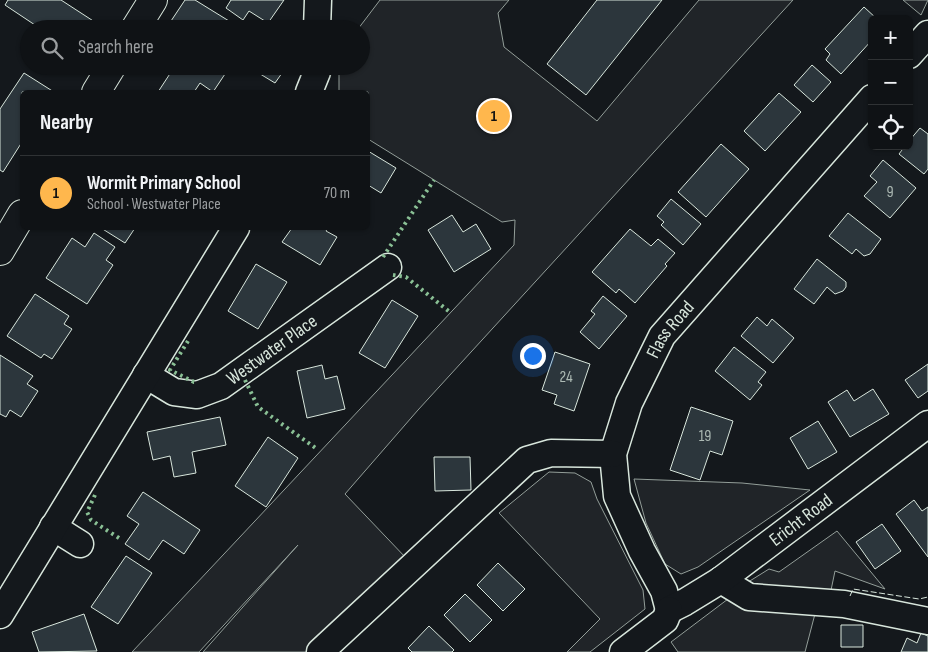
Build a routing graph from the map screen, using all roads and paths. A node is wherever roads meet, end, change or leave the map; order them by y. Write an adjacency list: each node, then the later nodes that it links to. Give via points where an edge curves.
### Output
1 (153, 0): 3 (main road)
2 (318, 0): 4 (street)
3 (141, 20)
4 (317, 20)
5 (928, 34): 6 (street)
6 (913, 51)
7 (106, 75): 9 (main road)
8 (315, 75): 10 (street)
9 (97, 90)
10 (310, 90)
11 (868, 103): 18 (street, Flass Road, via 662,336 629,403)
12 (20, 217): 14 (main road)
13 (235, 230): 16 (street)
14 (0, 251)
15 (388, 267): 16 (street, Westwater Place, via 221,386 197,395 174,392)
16 (146, 376): 19 (street)
17 (928, 424): 21 (street, Ericht Road)
18 (612, 454): 22 (street, Flass Road, via 617,496 664,592); 25 (street, via 551,453 527,460)
19 (54, 527): 20 (street); 23 (street)
20 (80, 544)
21 (721, 580): 22 (street, Ericht Road); 24 (street, via 749,597 844,604)
22 (669, 610): 26 (street, via 665,620)
23 (0, 615)
24 (928, 621)
25 (320, 652)
26 (623, 652)

